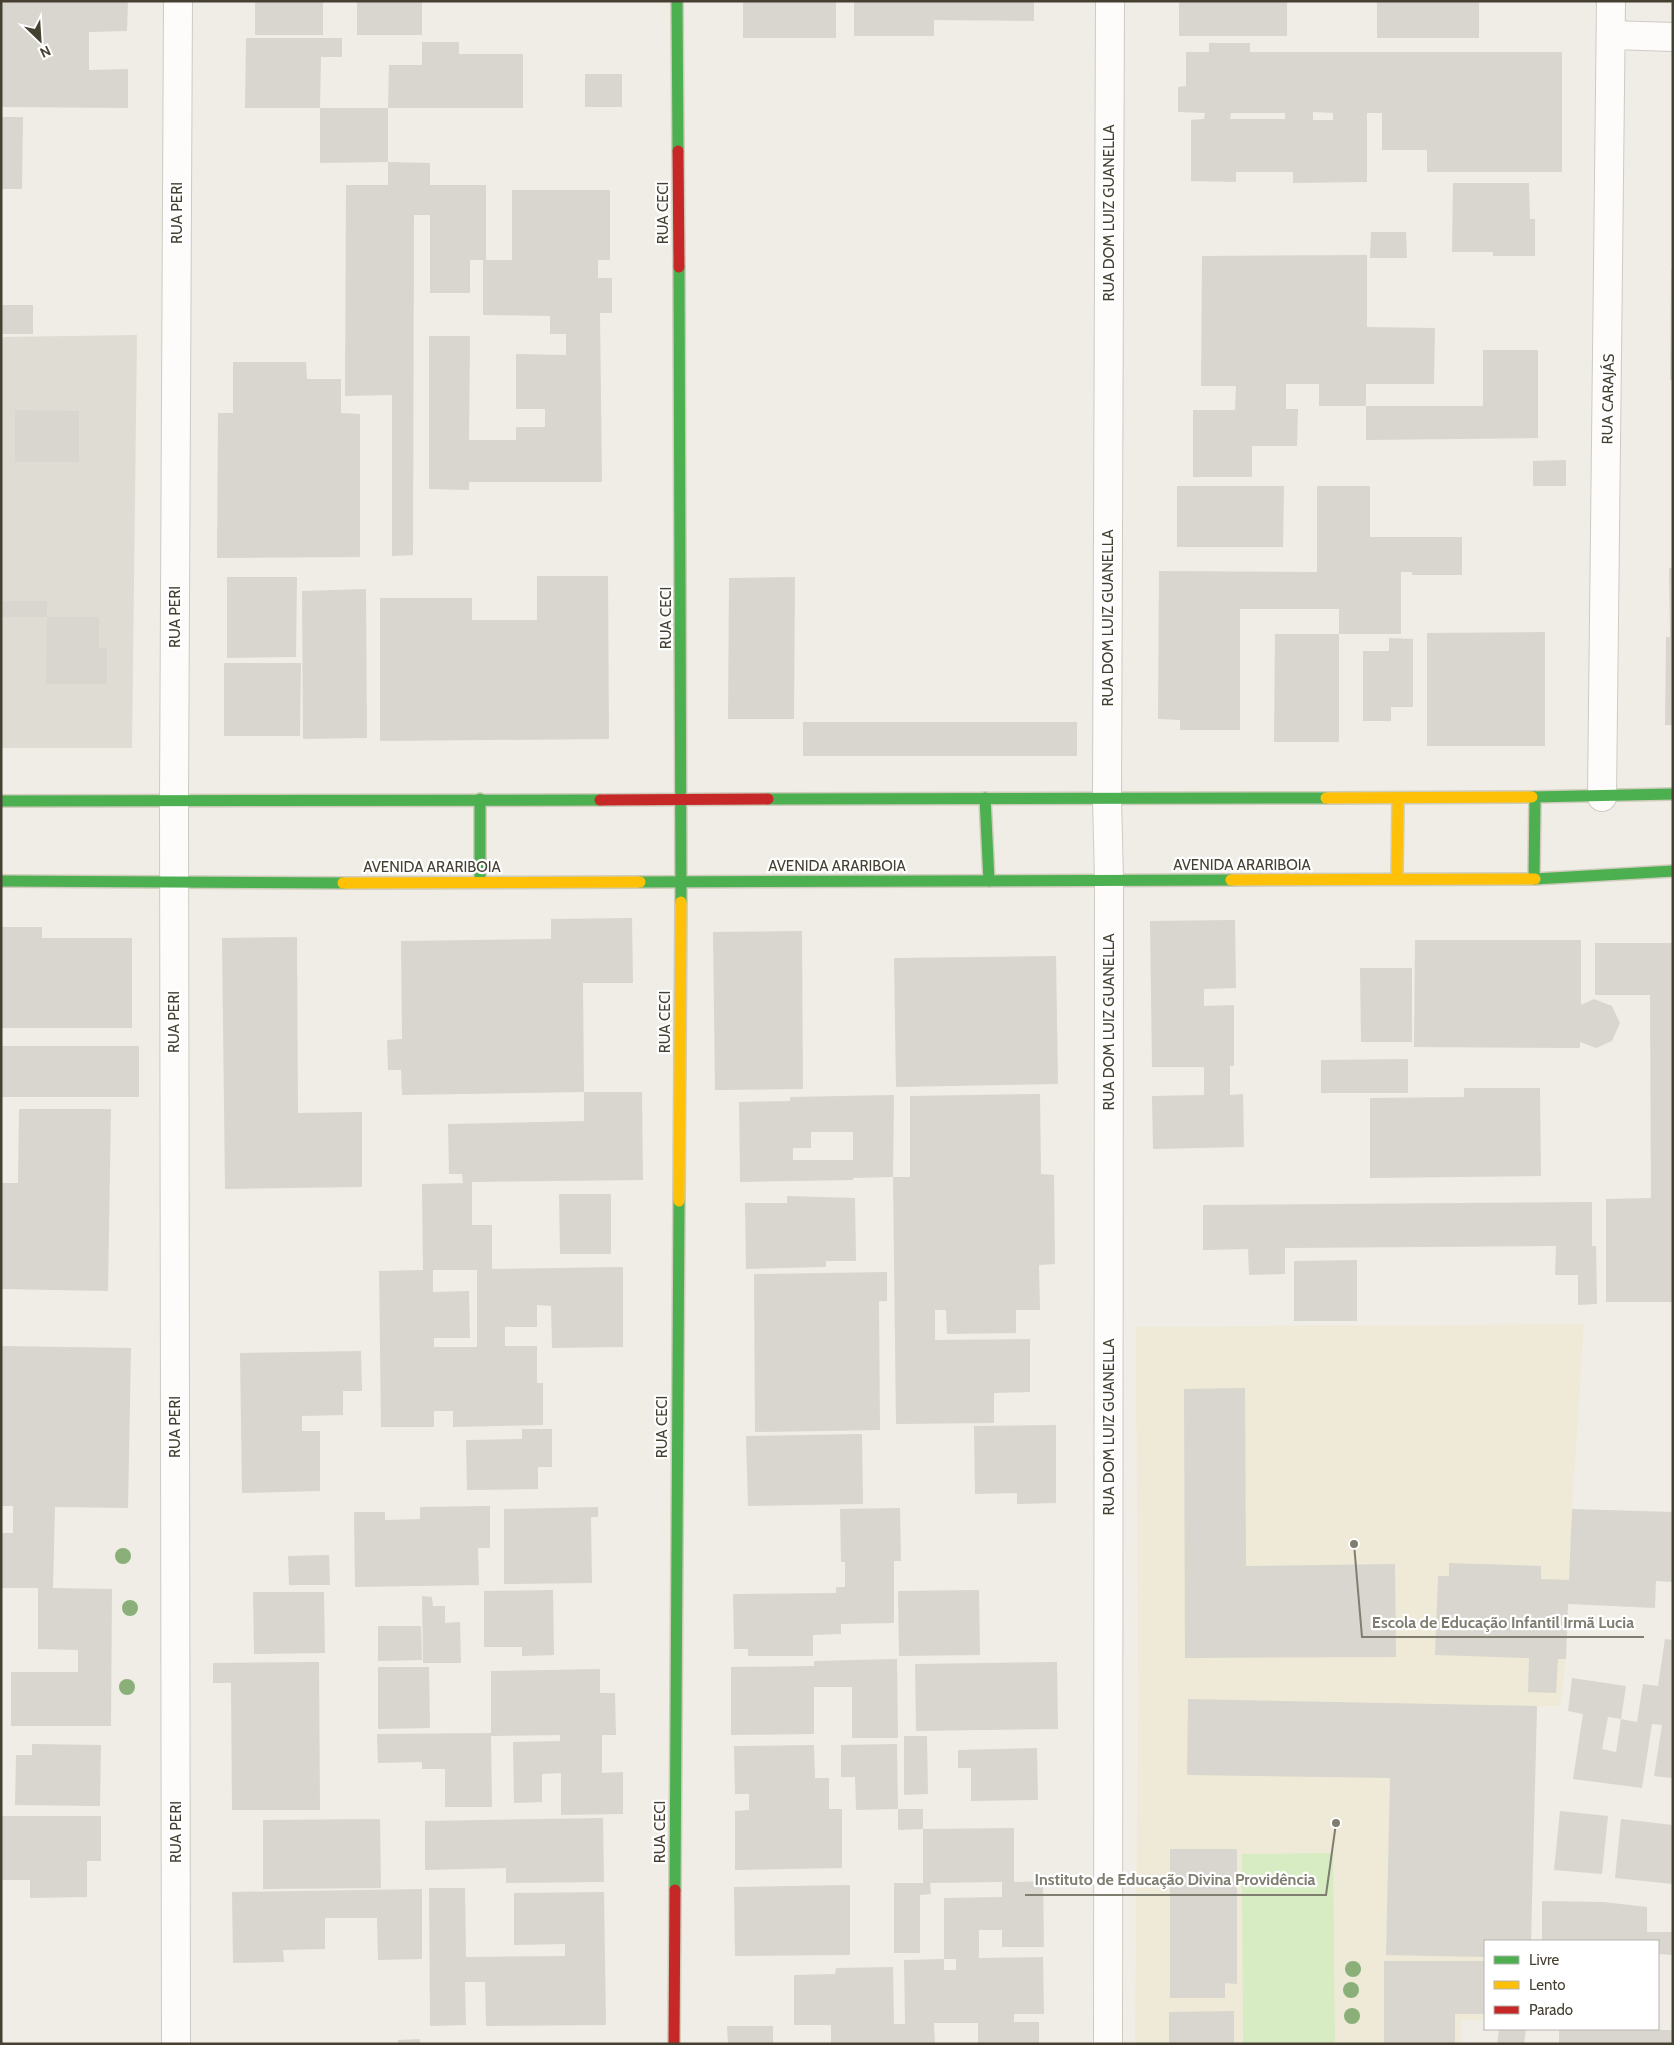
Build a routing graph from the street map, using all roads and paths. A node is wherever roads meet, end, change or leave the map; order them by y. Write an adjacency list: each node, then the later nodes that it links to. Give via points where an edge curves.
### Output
1 (178, 1): 15 (street, RUA PERI)
2 (677, 1): 14 (main road, RUA CECI)
3 (1110, 1): 11 (street, RUA DOM LUIZ GUANELLA)
4 (1611, 1): 5 (street, RUA CARAJÁS)
5 (1612, 34): 6 (street); 9 (street, RUA CARAJÁS)
6 (1673, 37)
7 (1673, 794): 9 (main road)
8 (1535, 797): 9 (main road); 12 (main road); 19 (main road)
9 (1602, 797)
10 (986, 798): 11 (main road); 14 (main road); 20 (main road)
11 (1107, 798): 12 (main road); 21 (street, RUA DOM LUIZ GUANELLA)
12 (1398, 798): 18 (main road)
13 (480, 799): 14 (main road); 15 (main road); 23 (main road)
14 (682, 799): 24 (main road, RUA CECI)
15 (174, 800): 16 (main road); 25 (street, RUA PERI)
16 (1, 801)
17 (1673, 871): 19 (main road, AVENIDA ARARIBOIA)
18 (1397, 879): 19 (main road, AVENIDA ARARIBOIA); 21 (main road, AVENIDA ARARIBOIA)
19 (1534, 879)
20 (989, 880): 21 (main road, AVENIDA ARARIBOIA); 24 (main road, AVENIDA ARARIBOIA)
21 (1109, 880): 28 (street, RUA DOM LUIZ GUANELLA)
22 (1, 881): 25 (main road, AVENIDA ARARIBOIA)
23 (480, 882): 24 (main road, AVENIDA ARARIBOIA); 25 (main road, AVENIDA ARARIBOIA)
24 (681, 882): 27 (main road, RUA CECI)
25 (174, 883): 26 (street, RUA PERI)
26 (176, 2044)
27 (674, 2044)
28 (1108, 2044)

